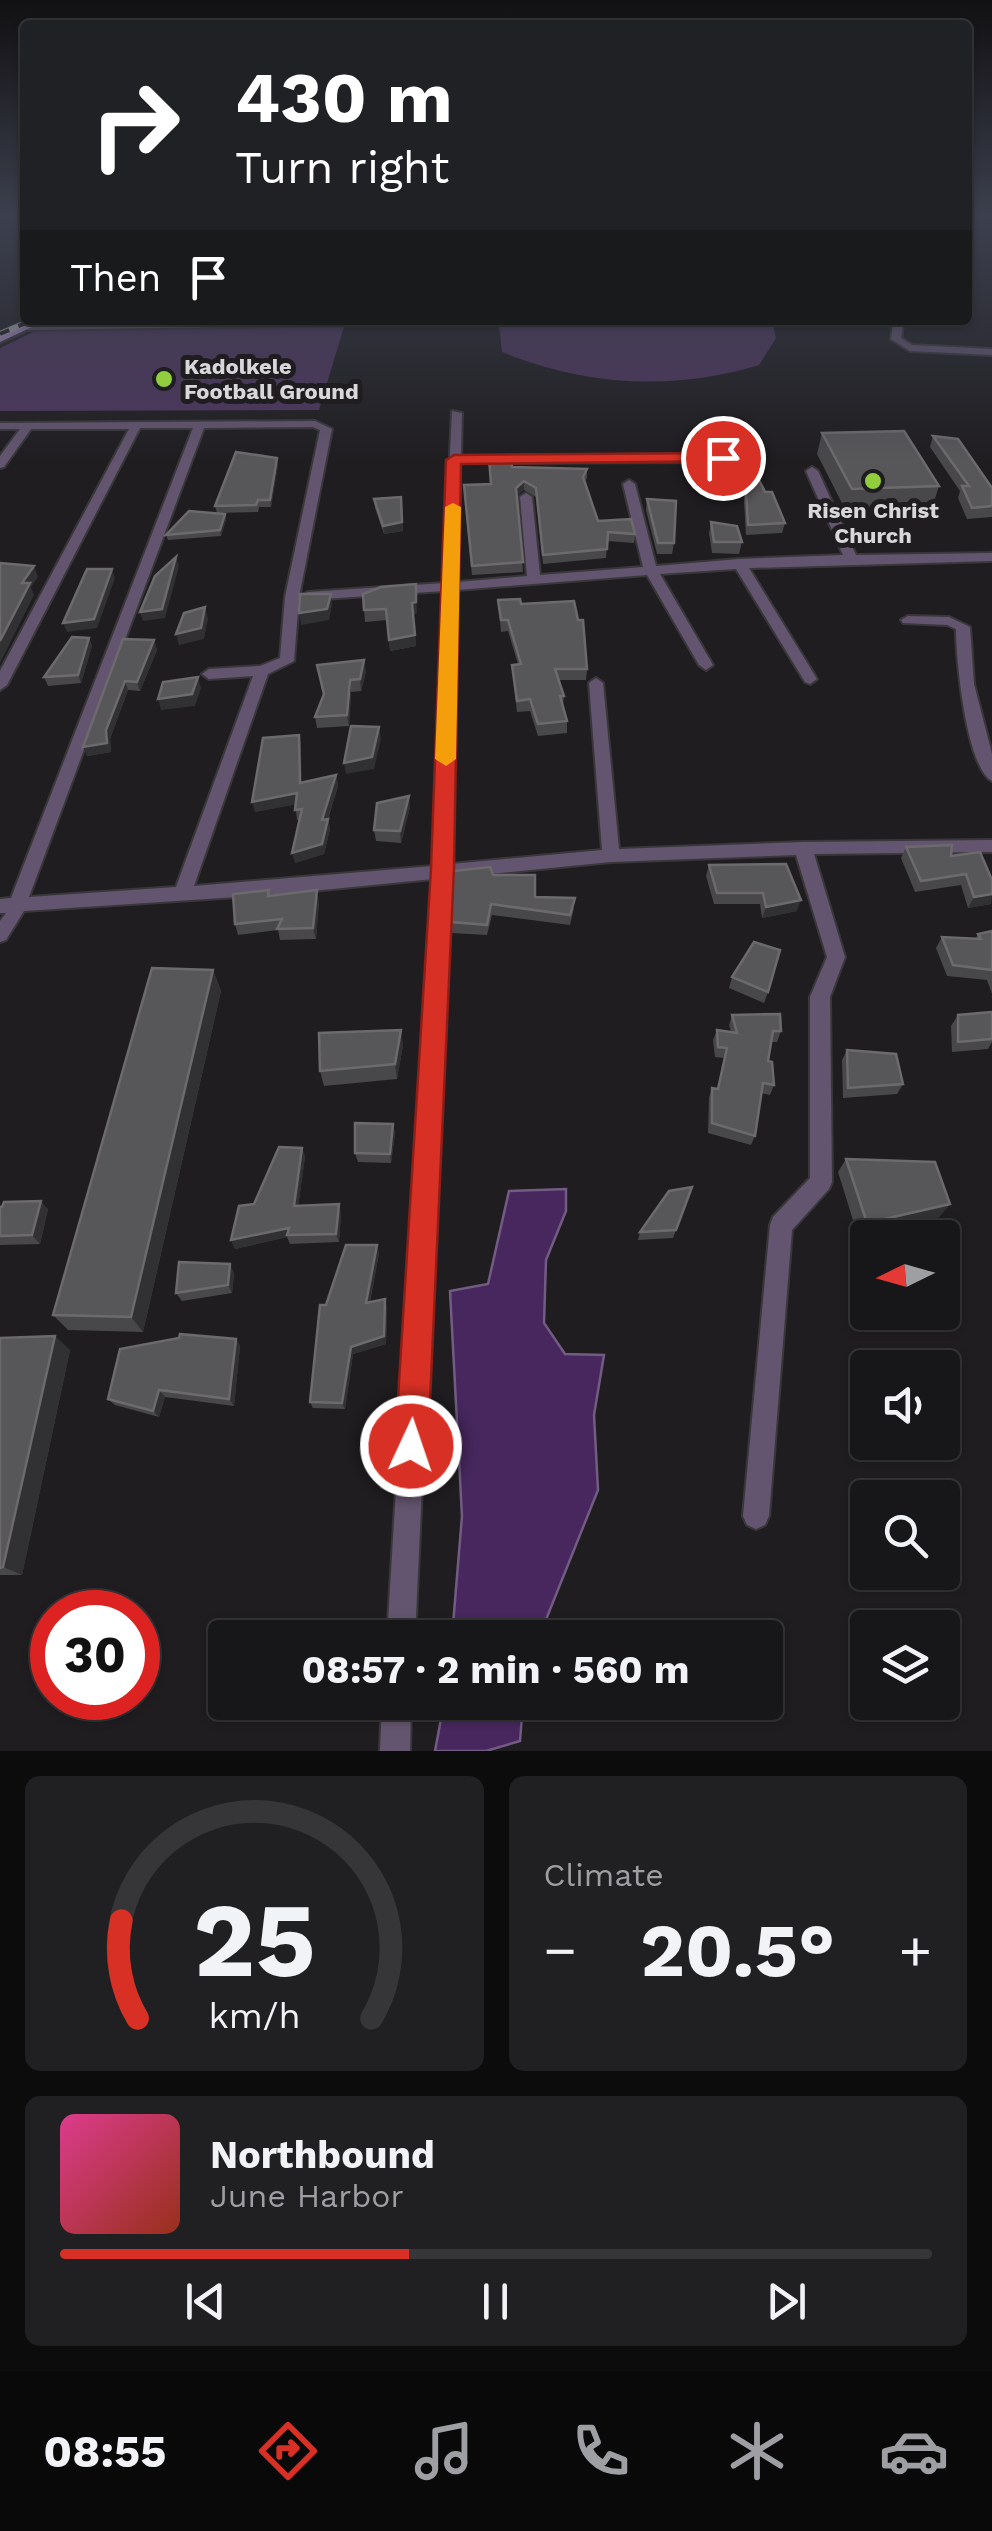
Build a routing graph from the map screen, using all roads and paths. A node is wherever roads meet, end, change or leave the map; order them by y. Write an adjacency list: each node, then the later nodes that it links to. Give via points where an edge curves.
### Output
1 (29, 325): 3 (main road)
2 (898, 325): 4 (street, via 896,339 910,348)
3 (0, 338)
4 (992, 352)
5 (456, 413): 11 (street)
6 (200, 425): 9 (street); 22 (street, via 326,429); 36 (street)
7 (0, 426): 8 (street)
8 (28, 426): 9 (street); 12 (street)
9 (136, 426): 29 (street)
10 (723, 458): 11 (street)
11 (454, 460): 21 (street)
12 (0, 464)
13 (812, 471): 16 (street)
14 (629, 484): 19 (street)
15 (526, 497): 20 (street)
16 (850, 557): 17 (street); 18 (street)
17 (992, 557)
18 (739, 563): 19 (street); 27 (street)
19 (650, 568): 20 (street); 24 (street)
20 (534, 578): 21 (street)
21 (451, 586): 22 (street); 34 (street)
22 (292, 597): 25 (street, via 287,661)
23 (908, 620): 30 (street, via 963,628 963,680)
24 (706, 664)
25 (262, 671): 26 (street); 35 (street)
26 (209, 674)
27 (810, 679)
28 (596, 683): 33 (street)
29 (0, 685)
30 (992, 774)
31 (992, 846): 32 (street)
32 (803, 848): 33 (street); 38 (street, via 836,957 820,998 821,1182 781,1226)
33 (611, 856): 34 (street)
34 (442, 869): 35 (street); 39 (street)
35 (183, 892): 36 (street)
36 (8, 904): 37 (street, via 12,917)
37 (0, 935)
38 (756, 1516)
39 (402, 1620)
40 (396, 1720): 41 (street)
41 (395, 1751)

